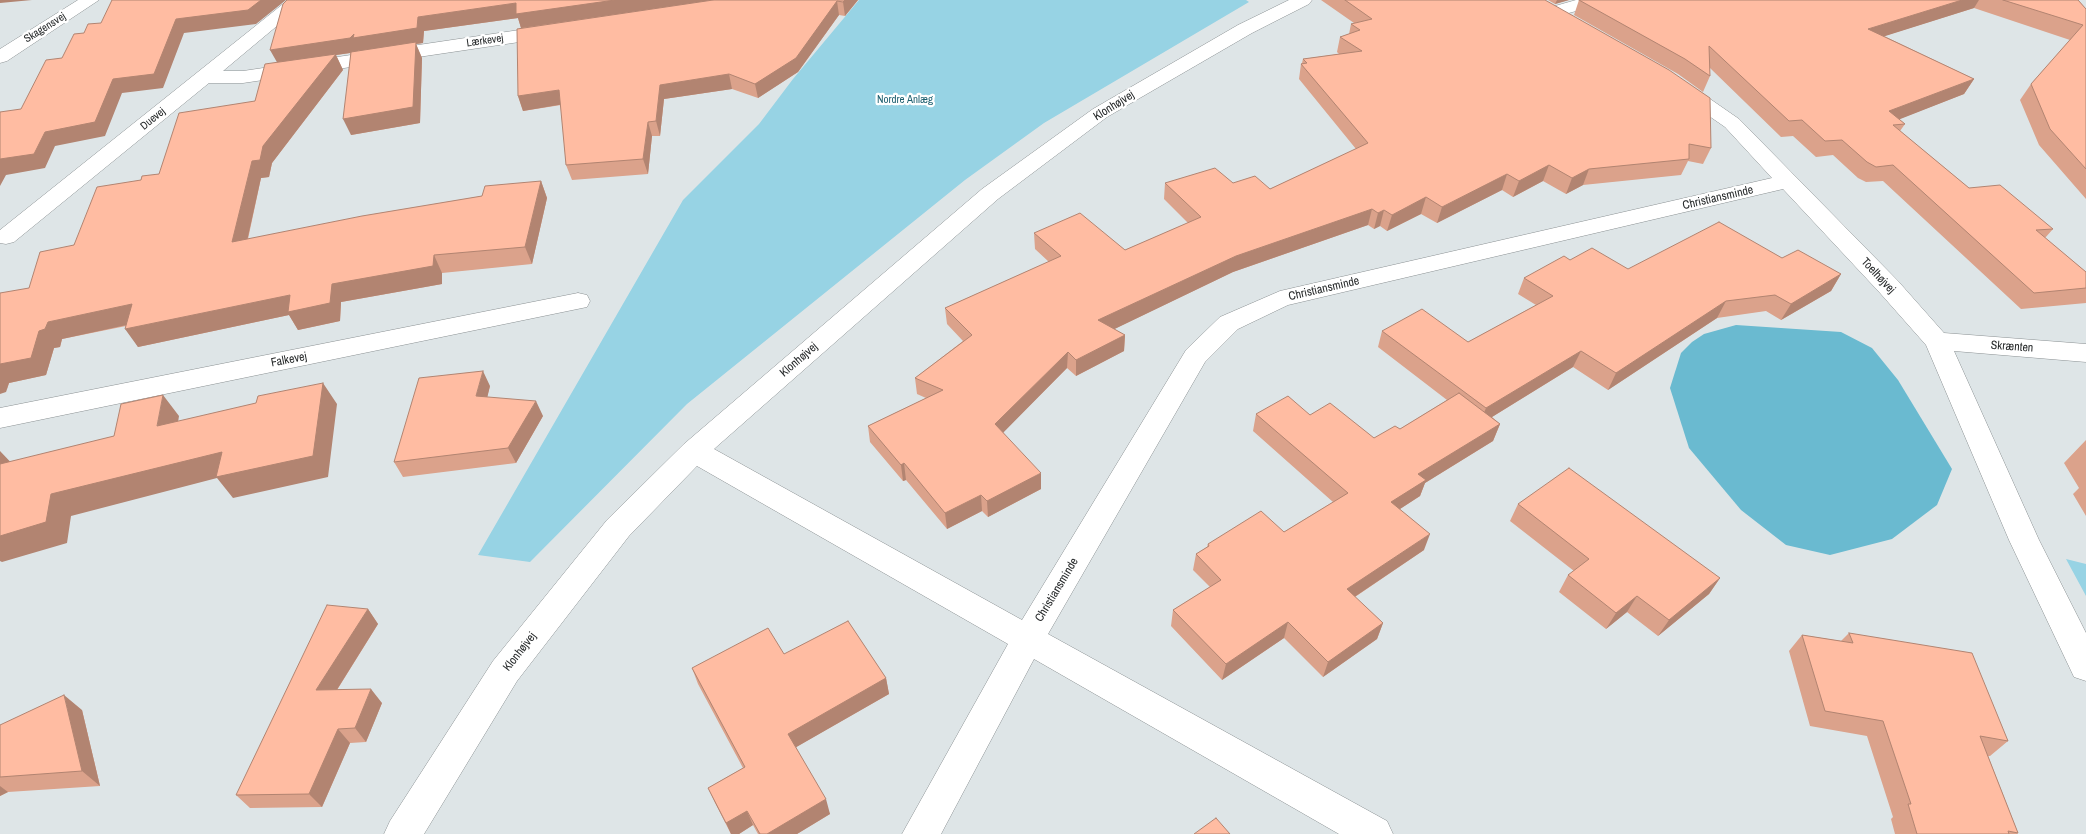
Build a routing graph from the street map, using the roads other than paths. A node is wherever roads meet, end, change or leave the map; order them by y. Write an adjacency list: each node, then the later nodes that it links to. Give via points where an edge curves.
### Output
1 (90, 0): 7 (street, Skagensvej)
2 (298, 0): 9 (street, Duevej)
3 (1303, 0): 16 (street, Klonhøjvej, via 1245,29 1100,113 990,194)
4 (1596, 0): 5 (street, via 1547,8)
5 (1579, 27)
6 (567, 29): 9 (street, Lærkevej, via 243,77)
7 (0, 56)
8 (1662, 75): 10 (street, Toelhøjvej, via 1732,123)
9 (205, 77): 11 (street, Duevej)
10 (1789, 182): 13 (street, Toelhøjvej); 17 (street, Christiansminde, via 1280,299 1229,323 1195,356)
11 (6, 237)
12 (578, 301): 15 (street, Falkevej)
13 (1937, 341): 14 (street, Skrænten); 18 (street, Toelhøjvej, via 2024,540)
14 (2086, 353)
15 (0, 418)
16 (694, 451): 17 (street); 19 (street, Klonhøjvej, via 618,528 504,671)
17 (1028, 639): 20 (street, Christiansminde); 21 (street)
18 (2086, 667)
19 (402, 834)
20 (921, 834)
21 (1374, 834)

